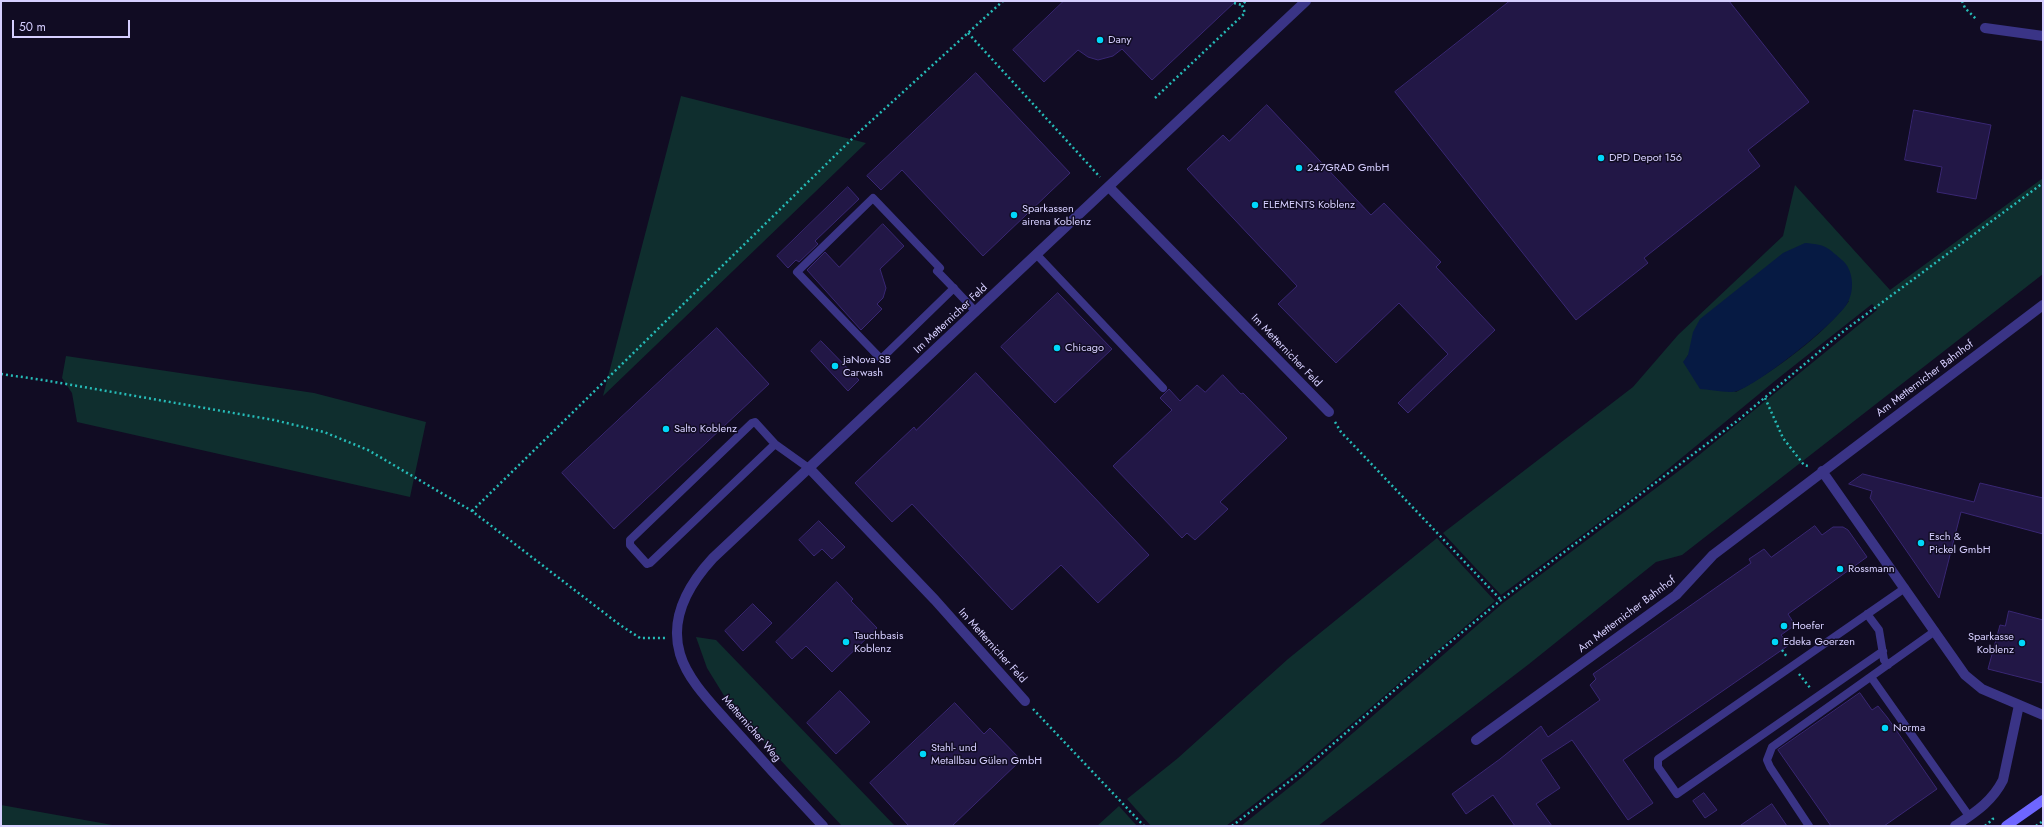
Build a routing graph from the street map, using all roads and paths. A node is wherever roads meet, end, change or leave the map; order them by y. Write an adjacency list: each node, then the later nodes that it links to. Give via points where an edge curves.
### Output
1 (1003, 1): 8 (path)
2 (1246, 1): 6 (path)
3 (1306, 1): 12 (street, Im Metternicher Feld)
4 (1962, 1): 7 (path, via 1965,8)
5 (1234, 3): 6 (path)
6 (1242, 5): 10 (path, via 1245,13)
7 (1985, 28): 9 (street)
8 (968, 33): 12 (path); 24 (path, via 857,134)
9 (2043, 36)
10 (1155, 98)
11 (2043, 183): 19 (path, via 1845,330)
12 (1109, 187): 13 (street, Im Metternicher Feld); 20 (street, Im Metternicher Feld)
13 (1037, 254): 16 (street, Im Metternicher Feld); 18 (lane)
14 (954, 288): 14 (lane, via 881,359 797,272 873,198 940,268 937,271); 16 (lane)
15 (2043, 305): 23 (street, Am Metternicher Bahnhof)
16 (976, 312): 22 (street, Im Metternicher Feld)
17 (1, 374): 24 (path, via 267,419 324,432 368,450)
18 (1163, 388)
19 (1765, 398): 23 (path, via 1783,438 1804,465); 26 (path)
20 (1329, 412): 26 (path, via 1341,432)
21 (775, 444): 21 (lane, via 755,422 752,423 630,540 630,545 647,564 650,563); 22 (lane)
22 (810, 469): 29 (street, Im Metternicher Feld, via 701,571 680,611); 33 (street, Im Metternicher Feld, via 935,600)
23 (1822, 471): 25 (street); 36 (street, Am Metternicher Bahnhof, via 1713,555 1676,595)
24 (472, 511): 29 (path, via 640,638)
25 (1905, 588): 27 (lane); 28 (street)
26 (1501, 600): 42 (path, via 1300,773)
27 (1867, 614): 30 (lane, via 1879,630); 30 (lane, via 1658,759 1658,766 1677,794)
28 (1935, 631): 31 (lane); 34 (street, via 1973,683 1997,697)
29 (678, 638): 40 (street, Metternicher Weg, via 680,653 690,675 766,766)
30 (1883, 651): 31 (lane, via 1884,660)
31 (1888, 665): 32 (lane)
32 (1871, 677): 38 (lane); 43 (lane, via 1772,747 1769,753 1767,760 1770,767)
33 (1025, 700): 41 (path)
34 (2019, 705): 35 (street); 38 (street, via 2003,780 1990,800)
35 (2043, 715)
36 (1476, 740)
37 (2043, 800): 45 (main road)
38 (1969, 816): 44 (street)
39 (2043, 821): 46 (path)
40 (823, 826)
41 (1144, 826)
42 (1232, 826)
43 (1809, 826)
44 (1955, 826)
45 (2006, 826)
46 (2036, 826)

